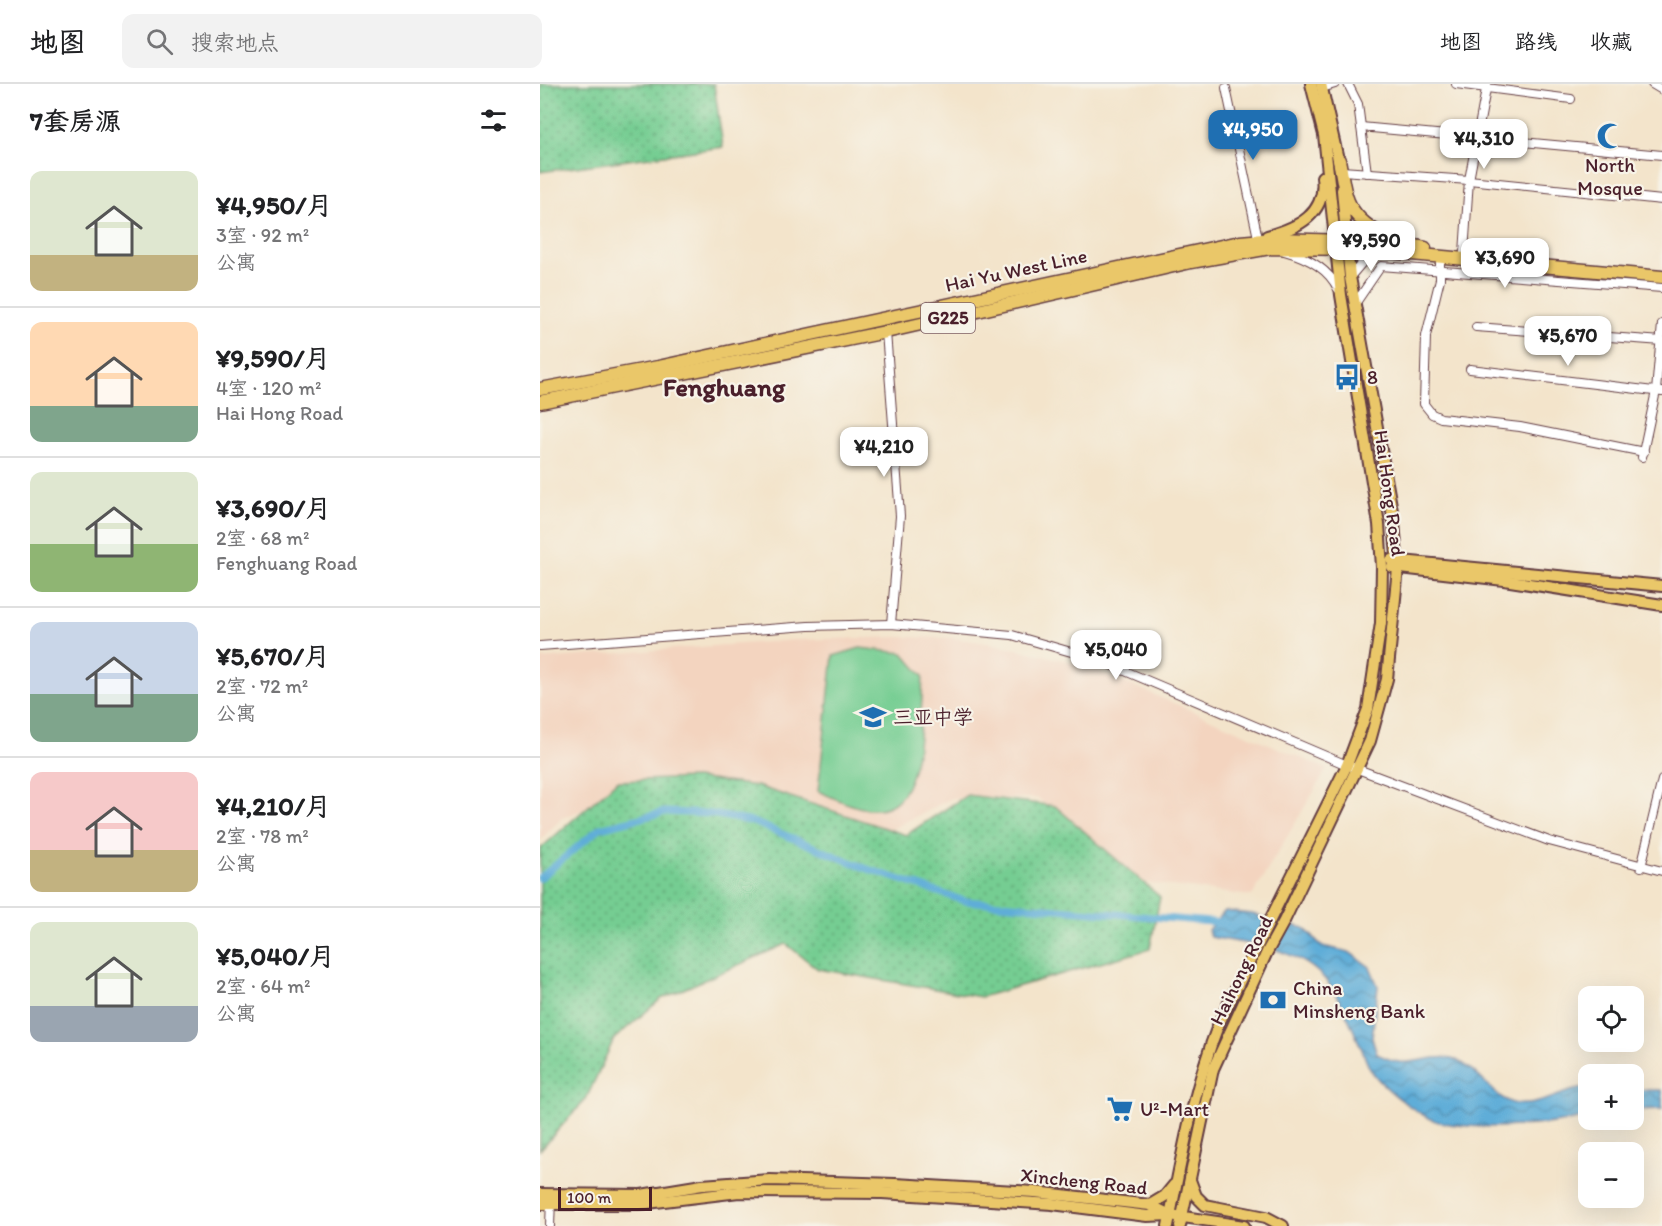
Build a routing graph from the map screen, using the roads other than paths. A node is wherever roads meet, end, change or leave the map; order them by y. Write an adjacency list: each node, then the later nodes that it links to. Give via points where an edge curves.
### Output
1 (1310, 84): 18 (main road, via 1323,185 1320,202 1303,224); 20 (main road, via 1324,135)
2 (1335, 84): 6 (street)
3 (1348, 84): 11 (street, via 1358,104)
4 (1456, 84): 7 (street)
5 (1652, 84): 9 (street)
6 (1321, 86): 14 (main road)
7 (1487, 86): 10 (street); 12 (street)
8 (1226, 88): 18 (street)
9 (1662, 90)
10 (1571, 99)
11 (1361, 127): 12 (street); 15 (street)
12 (1476, 137): 13 (street); 16 (street)
13 (1662, 155)
14 (1340, 166): 15 (street); 20 (main road); 23 (highway, G225, via 1348,201 1374,231)
15 (1367, 173): 16 (street)
16 (1469, 180): 17 (street); 24 (street)
17 (1662, 200)
18 (1258, 238): 19 (main road)
19 (1240, 242): 20 (highway, Hai Yu West Line / G225, via 1275,239); 37 (highway, Hai Yu West Line / G225)
20 (1344, 245): 21 (highway, Hai Yu West Line / G225); 22 (highway, G225); 23 (highway, Hai Yu West Line / G225); 27 (main road, Hai Hong Road); 30 (main road, Hai Hong Road)
21 (1270, 248): 30 (street, via 1322,268 1333,278); 34 (highway, Hai Yu West Line / G225, via 1191,262)
22 (1373, 250): 23 (highway, G225); 27 (street)
23 (1437, 253): 24 (highway, G225); 25 (street); 28 (highway, G225)
24 (1464, 253): 26 (highway, G225)
25 (1440, 270): 29 (street); 31 (street, via 1381,266); 38 (street, via 1426,336 1424,404 1432,414 1520,427 1643,454)
26 (1662, 270)
27 (1350, 277): 31 (main road, Hai Hong Road)
28 (1662, 277)
29 (1662, 288)
30 (1341, 295): 40 (main road, Hai Hong Road, via 1379,524)
31 (1355, 304): 41 (main road, Hai Hong Road)
32 (1662, 324): 35 (street)
33 (1476, 327): 35 (street)
34 (886, 332): 39 (highway, Hai Yu West Line / G225); 44 (street, via 900,516)
35 (1661, 341): 38 (street)
36 (1470, 369): 38 (street)
37 (540, 389)
38 (1659, 391)
39 (540, 402)
40 (1382, 564): 41 (main road); 46 (main road, Hai Hong Road, via 1382,623 1374,680)
41 (1398, 564): 42 (main road); 43 (main road); 46 (main road, Hai Hong Road, via 1387,679 1374,732)
42 (1662, 586)
43 (1662, 604)
44 (891, 624): 45 (street, via 808,626); 46 (street, via 1012,635 1100,660)
45 (540, 646)
46 (1352, 766): 48 (street, via 1549,841); 50 (main road, Haihong Road, via 1271,918); 50 (main road, Haihong Road, via 1284,921)
47 (1662, 780): 48 (street)
48 (1641, 867): 49 (street)
49 (1662, 871)
50 (1262, 949): 51 (main road, Haihong Road, via 1213,1069); 52 (main road, Haihong Road, via 1218,1023 1201,1067)
51 (1189, 1178): 56 (main road, Haihong Road); 62 (main road, via 1204,1205 1266,1217)
52 (1177, 1179): 54 (main road, via 1165,1196); 56 (main road, Haihong Road)
53 (546, 1199): 54 (main road, Xincheng Road, via 640,1195 770,1180 1025,1192); 55 (main road, Xincheng Road, via 639,1204 739,1192 848,1193 1052,1204); 58 (street)
54 (1150, 1205): 56 (main road, Xincheng Road)
55 (1147, 1216): 56 (main road, Xincheng Road); 59 (main road)
56 (1175, 1221): 57 (main road)
57 (1218, 1222): 60 (main road); 61 (main road)
58 (550, 1226)
59 (1157, 1226)
60 (1201, 1226)
61 (1244, 1226)
62 (1282, 1226)

